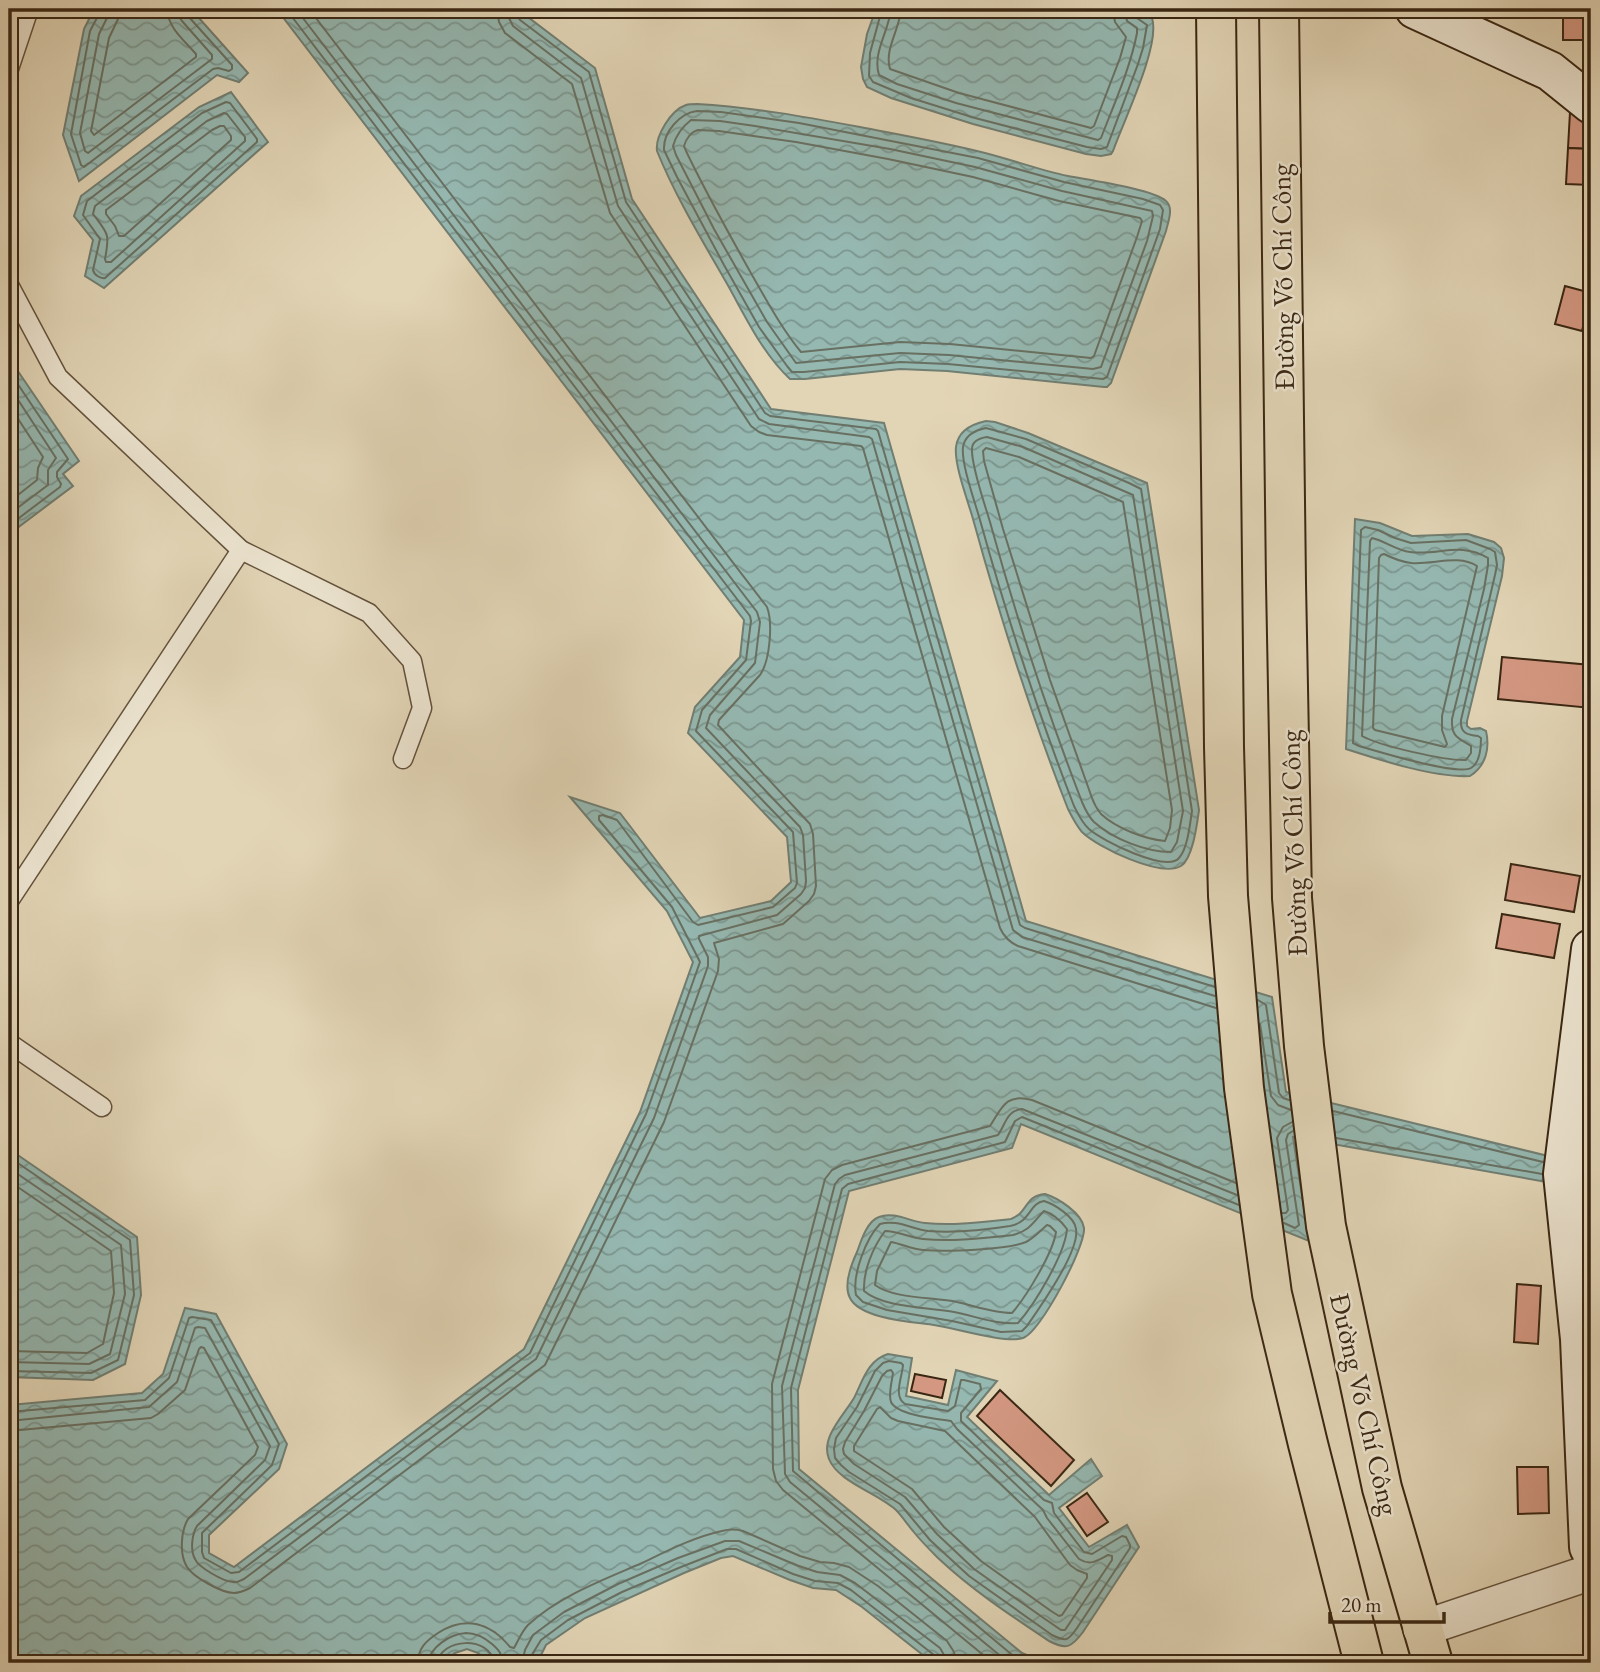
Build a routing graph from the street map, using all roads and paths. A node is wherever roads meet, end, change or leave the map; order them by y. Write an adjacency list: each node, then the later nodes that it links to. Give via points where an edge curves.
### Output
1 (29, 9): 5 (lane)
2 (1216, 9): 20 (main road, via 1224,747 1228,896 1244,1088 1272,1294)
3 (1279, 9): 19 (main road, Đường Võ Chí Công, via 1292,898 1303,1032 1326,1226 1382,1488)
4 (1415, 9): 6 (street)
5 (9, 69)
6 (1550, 71): 7 (street); 8 (street)
7 (1591, 71)
8 (1591, 104)
9 (9, 285): 10 (lane, via 58,377)
10 (241, 550): 11 (lane, via 369,613 412,661 422,708); 12 (lane)
11 (403, 759)
12 (9, 901)
13 (1591, 949): 16 (street, via 1563,1174)
14 (9, 1043): 15 (lane)
15 (102, 1107)
16 (1586, 1340): 17 (street)
17 (1591, 1551)
18 (1591, 1572): 19 (street)
19 (1427, 1646)
20 (1364, 1663)

